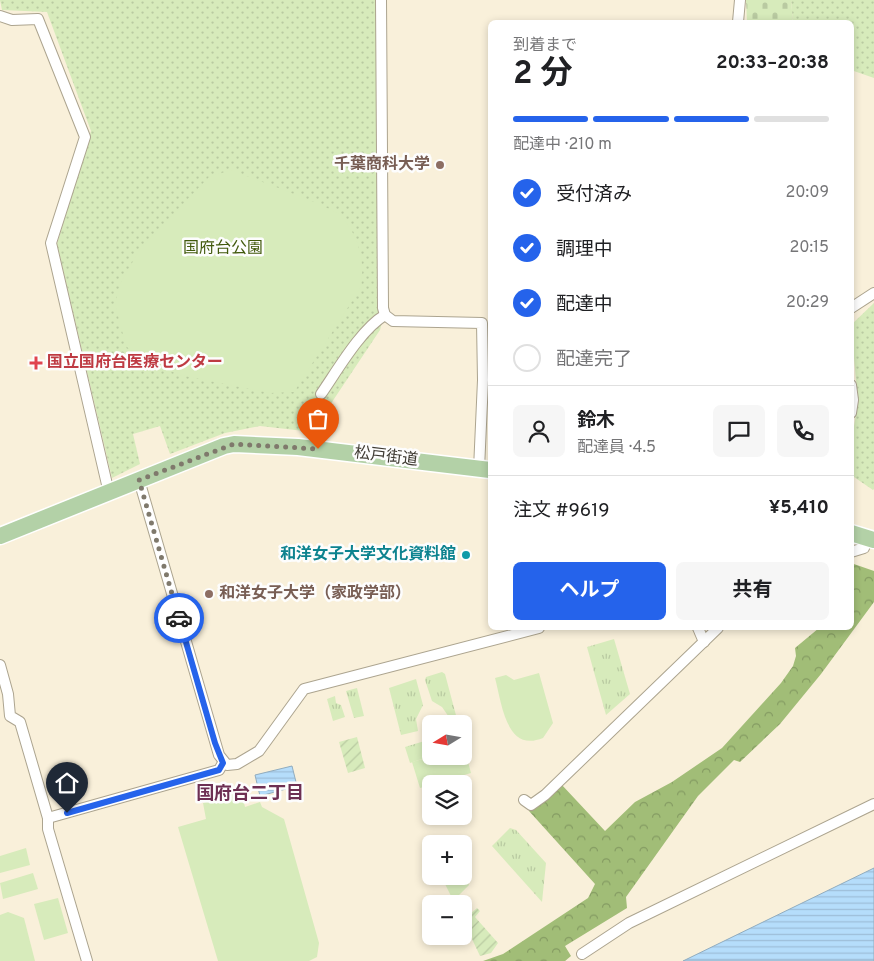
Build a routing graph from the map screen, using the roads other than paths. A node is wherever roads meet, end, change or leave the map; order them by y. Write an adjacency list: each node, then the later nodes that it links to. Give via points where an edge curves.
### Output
1 (381, 0): 7 (street)
2 (740, 0): 4 (street)
3 (0, 16): 11 (street, via 12,20 38,19 85,137 51,243)
4 (738, 20)
5 (874, 293): 6 (street)
6 (854, 306)
7 (385, 315): 8 (street, via 356,345); 9 (street, via 393,321 482,323)
8 (321, 394)
9 (484, 470): 10 (main road, 松戸街道, via 243,443 224,446)
10 (139, 480): 11 (main road, 松戸街道); 21 (street)
11 (109, 493): 13 (main road, 松戸街道)
12 (854, 534): 14 (main road)
13 (0, 536)
14 (871, 539): 15 (street, via 864,548)
15 (854, 551)
16 (531, 630): 21 (street, via 304,689 259,751 233,765)
17 (699, 630): 19 (street)
18 (716, 630): 19 (street)
19 (704, 642): 22 (street, via 545,795 531,805)
20 (0, 665): 24 (street, via 10,716 20,722)
21 (223, 763): 24 (street, via 219,770)
22 (524, 800)
23 (874, 804): 25 (street, via 629,923)
24 (48, 818): 26 (street, via 48,829)
25 (582, 954)
26 (87, 961)

